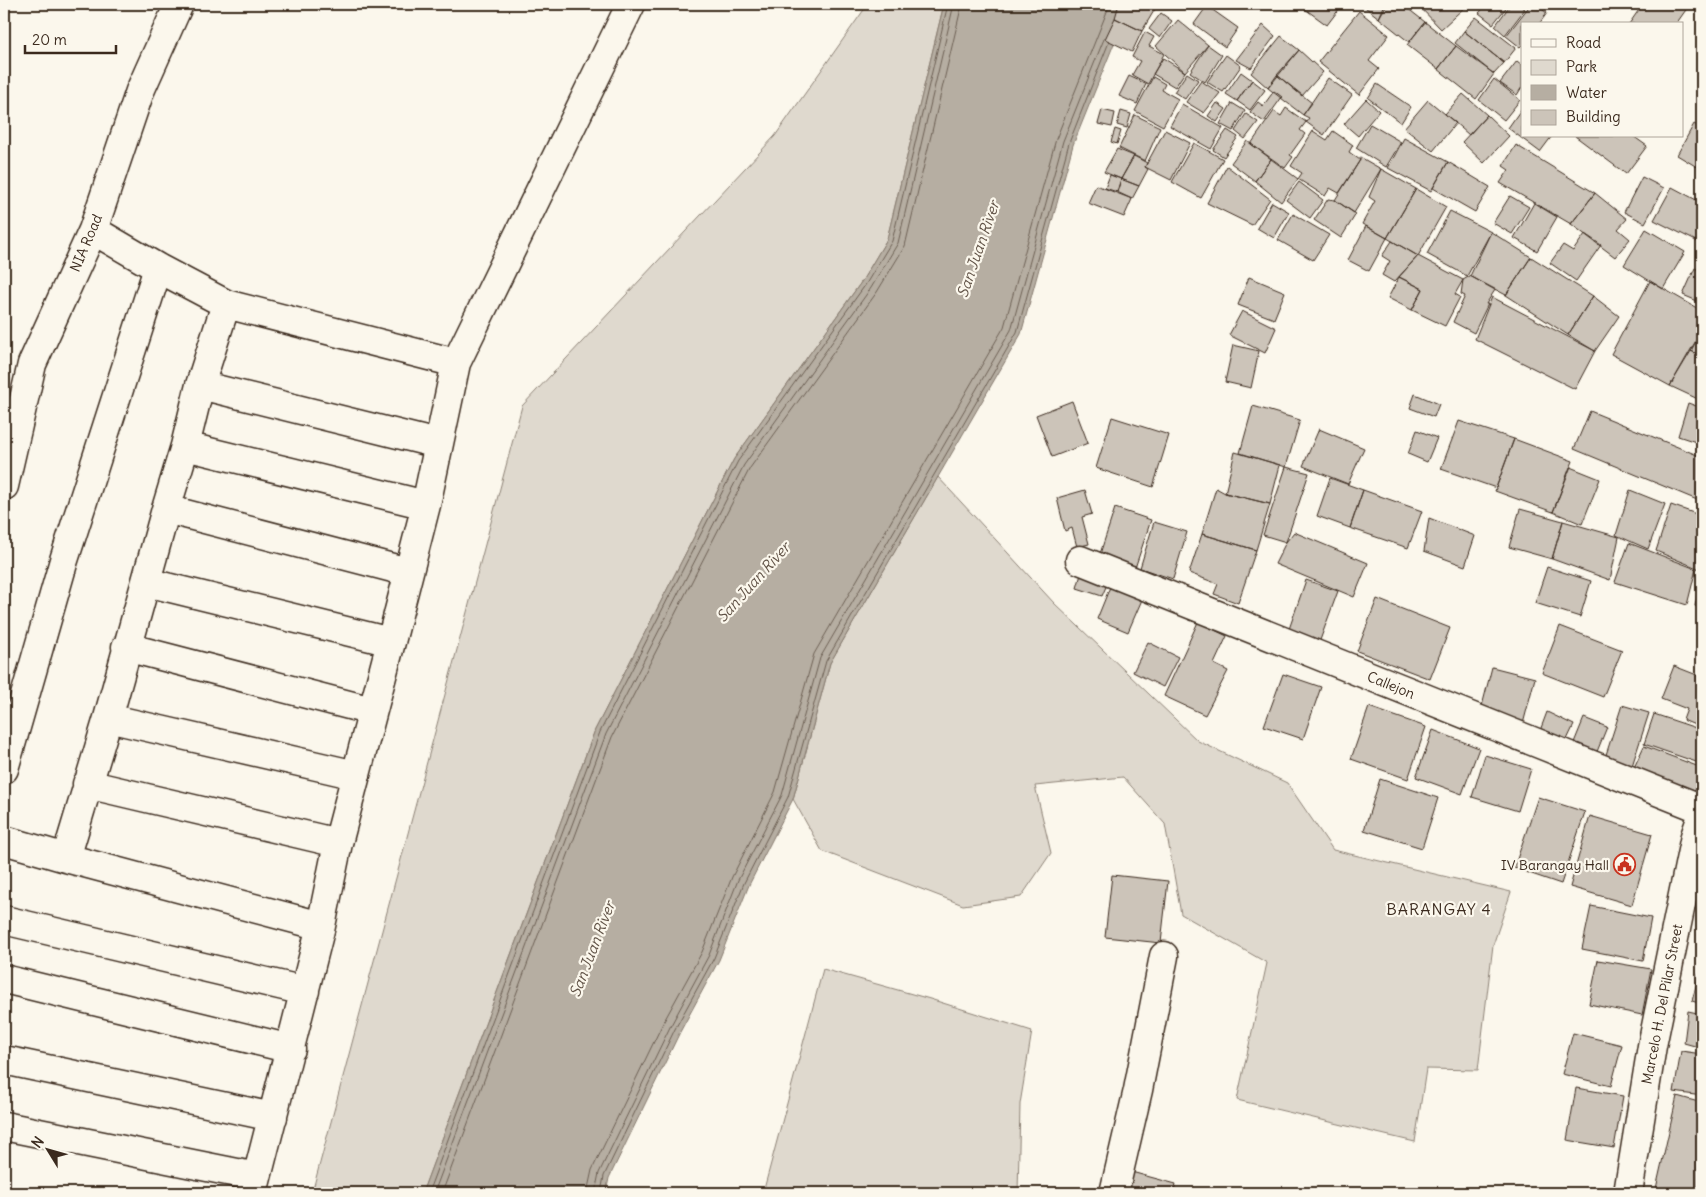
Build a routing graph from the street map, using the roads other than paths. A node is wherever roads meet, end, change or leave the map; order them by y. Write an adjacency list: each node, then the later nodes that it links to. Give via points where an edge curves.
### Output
1 (179, 4): 3 (street, NIA Road, via 140,91)
2 (631, 4): 6 (street)
3 (93, 230): 4 (street); 10 (street, NIA Road, via 32,364)
4 (158, 268): 5 (street); 20 (street, via 64,560)
5 (226, 304): 6 (street); 7 (street)
6 (456, 363): 8 (street)
7 (200, 385): 8 (street); 9 (street)
8 (438, 444): 11 (street)
9 (185, 446): 11 (street); 12 (street)
10 (4, 486)
11 (426, 505): 14 (street)
12 (166, 509): 14 (street); 15 (street)
13 (1080, 560): 23 (street, Callejon)
14 (408, 572): 16 (street)
15 (146, 582): 16 (street); 17 (street)
16 (391, 642): 18 (street)
17 (126, 647): 18 (street); 19 (street)
18 (372, 711): 21 (street)
19 (108, 718): 21 (street); 22 (street)
20 (4, 769)
21 (356, 776): 26 (street)
22 (87, 784): 26 (street); 27 (street)
23 (1702, 809)
24 (1700, 830): 39 (street, Marcelo H. Del Pilar Street, via 1652,1046)
25 (4, 840): 27 (street)
26 (338, 843): 29 (street)
27 (66, 858): 29 (street)
28 (4, 920): 32 (street)
29 (321, 926): 32 (street)
30 (1164, 956): 38 (street)
31 (4, 979): 33 (street)
32 (305, 991): 33 (street)
33 (291, 1049): 35 (street)
34 (4, 1060): 35 (street)
35 (273, 1117): 37 (street)
36 (4, 1126): 37 (street)
37 (255, 1185)
38 (1114, 1193)
39 (1628, 1193)

